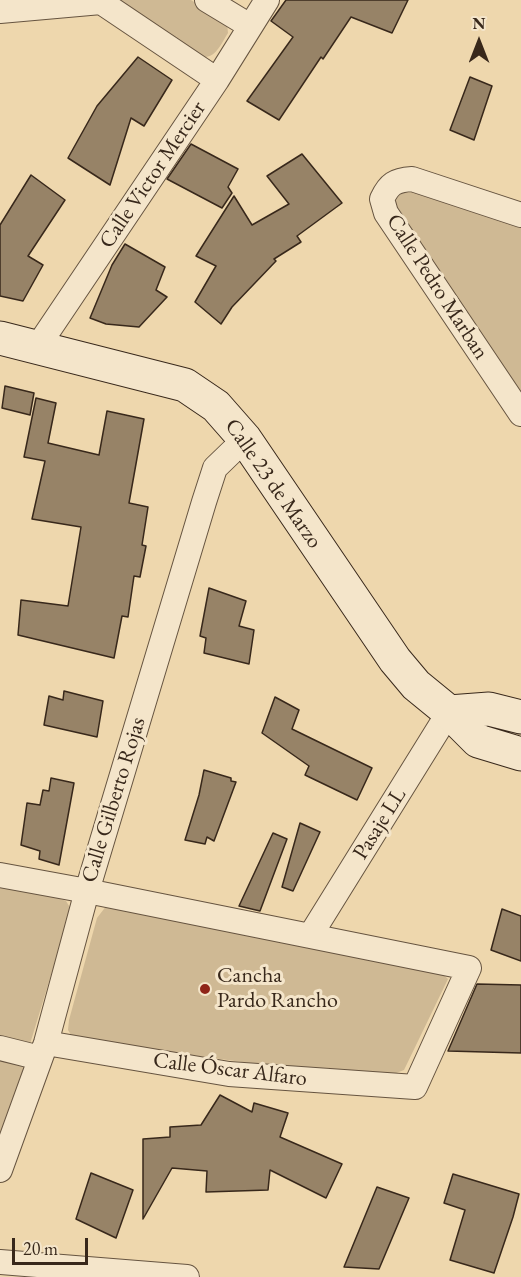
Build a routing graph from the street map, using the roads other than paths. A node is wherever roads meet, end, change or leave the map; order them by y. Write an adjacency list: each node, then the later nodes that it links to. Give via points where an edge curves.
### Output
1 (207, 0): 5 (street)
2 (267, 0): 5 (street, Calle Victor Mercier)
3 (102, 1): 4 (street); 6 (street)
4 (0, 11)
5 (250, 26): 6 (street, Calle Victor Mercier)
6 (217, 80): 9 (street, Calle Victor Mercier)
7 (521, 215): 10 (street, Calle Pedro Marban, via 412,179 388,186 382,198 386,213)
8 (0, 338): 9 (street, Calle 23 de Marzo)
9 (36, 349): 11 (street, Calle 23 de Marzo, via 185,385 216,406)
10 (521, 414)
11 (245, 440): 12 (street, Calle 23 de Marzo, via 395,660 416,685); 16 (street, Calle Gilberto Rojas, via 215,468)
12 (449, 712): 13 (street, via 489,709); 14 (street, Calle 23 de Marzo, via 478,741); 17 (street, Pasaje LL)
13 (521, 717)
14 (521, 754)
15 (0, 875): 16 (street)
16 (87, 891): 17 (street); 19 (street, Calle Gilberto Rojas)
17 (310, 936): 19 (street, Calle Óscar Alfaro, via 469,968 415,1087 229,1074)
18 (0, 1048): 19 (street, Calle Óscar Alfaro)
19 (43, 1051): 20 (street, Calle Gilberto Rojas)
20 (0, 1170)
21 (0, 1262): 22 (street)
22 (188, 1277)

